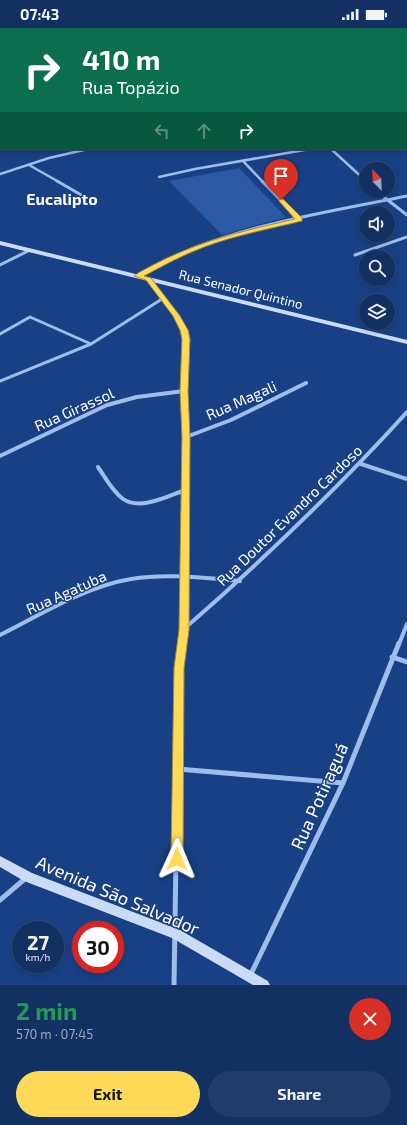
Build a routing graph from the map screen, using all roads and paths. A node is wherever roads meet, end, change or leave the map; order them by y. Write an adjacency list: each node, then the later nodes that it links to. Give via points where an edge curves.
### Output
1 (84, 150): 5 (street)
2 (304, 150): 4 (street)
3 (332, 150): 7 (street)
4 (243, 161): 8 (street); 13 (street)
5 (29, 165): 6 (street); 10 (street)
6 (0, 174)
7 (359, 175)
8 (159, 177)
9 (407, 196): 11 (street)
10 (90, 200)
11 (386, 200): 12 (street); 13 (street)
12 (407, 215)
13 (300, 220): 19 (street, via 253,230 203,245)
14 (407, 237): 17 (street)
15 (1, 243): 16 (street, Rua Senador Quintino)
16 (30, 250): 18 (street); 19 (street, Rua Senador Quintino)
17 (355, 256)
18 (0, 265)
19 (138, 276): 20 (street, Rua Senador Quintino)
20 (148, 279): 21 (street); 23 (street, Rua Senador Quintino)
21 (162, 299): 24 (street); 27 (street, via 184,330)
22 (0, 334): 24 (street, via 30,317)
23 (407, 342)
24 (91, 344): 25 (street)
25 (0, 381)
26 (306, 383): 29 (street, Rua Magali, via 232,420)
27 (184, 391): 29 (street); 30 (street, Rua Girassol, via 121,400)
28 (407, 412): 31 (street, Rua Doutor Evandro Cardoso)
29 (186, 437): 34 (street)
30 (0, 456)
31 (361, 464): 33 (street); 36 (street, Rua Doutor Evandro Cardoso)
32 (98, 467): 34 (street, via 118,494 129,503 141,504)
33 (407, 479)
34 (185, 490): 35 (street)
35 (185, 577): 36 (street, Rua Agatuba); 38 (street); 39 (street, Rua Agatuba, via 156,576 108,585)
36 (240, 581): 38 (street, Rua Doutor Evandro Cardoso)
37 (407, 624): 40 (street, Rua Potiraguá)
38 (184, 630): 42 (street, via 179,668)
39 (0, 635)
40 (392, 657): 41 (street); 43 (street, Rua Potiraguá)
41 (407, 662)
42 (178, 769): 43 (street); 47 (street)
43 (343, 783): 48 (street, Rua Potiraguá)
44 (0, 861): 45 (street, Avenida São Salvador)
45 (28, 877): 46 (street); 47 (street, Avenida São Salvador)
46 (0, 900)
47 (176, 934): 48 (street, Avenida São Salvador); 49 (street)
48 (250, 976): 50 (street, Avenida São Salvador)
49 (174, 985)
50 (264, 985)

